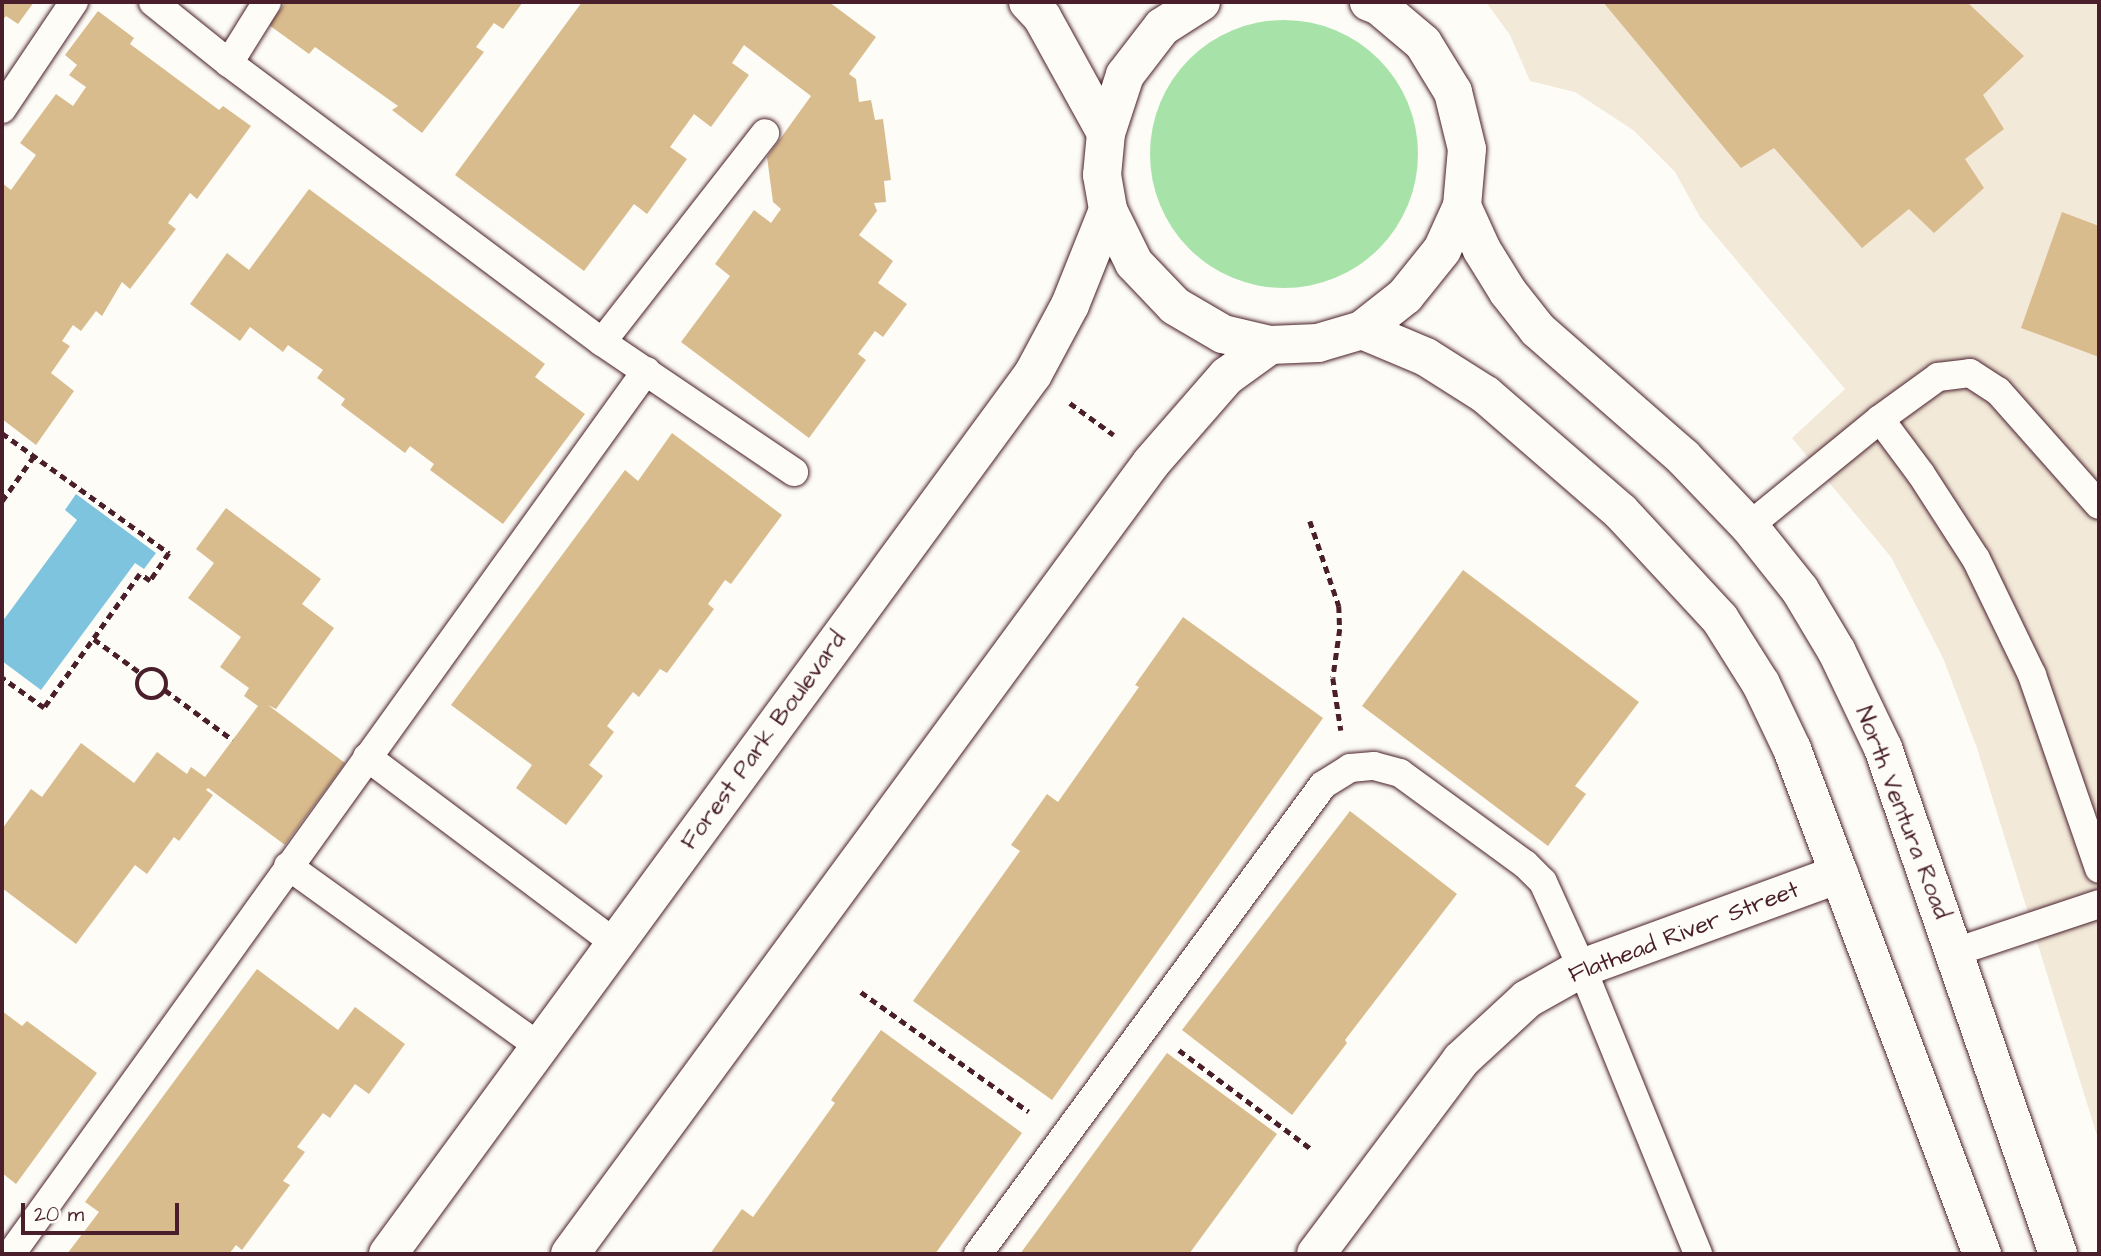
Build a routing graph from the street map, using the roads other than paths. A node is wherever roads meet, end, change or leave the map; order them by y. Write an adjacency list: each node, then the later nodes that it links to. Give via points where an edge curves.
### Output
1 (74, 2): 8 (lane)
2 (153, 2): 7 (lane)
3 (267, 2): 7 (lane)
4 (1028, 2): 10 (street, via 1042,16)
5 (1201, 2): 10 (street, via 1162,27 1125,75)
6 (1369, 2): 11 (street, via 1423,43 1453,92 1467,149)
7 (229, 63): 14 (lane)
8 (2, 109)
9 (765, 133): 14 (lane)
10 (1106, 133): 12 (street, via 1102,175)
11 (1462, 206): 13 (street, via 1442,250 1405,296); 20 (street, North Ventura Road, via 1482,250 1538,330 1683,457)
12 (1108, 210): 15 (street, via 1134,263 1175,306 1223,334); 26 (street, Forest Park Boulevard, via 1070,305 1033,374)
13 (1362, 330): 15 (street, via 1318,342); 24 (street, via 1426,357 1486,395 1620,511 1671,563 1720,619 1762,684)
14 (602, 342): 16 (lane)
15 (1270, 345): 33 (street, via 1227,376 1151,463)
16 (646, 371): 18 (lane); 21 (lane)
17 (1880, 419): 19 (lane, via 1938,377 1970,373 1998,391); 20 (lane); 23 (lane, via 1976,559 2032,675)
18 (794, 472)
19 (2099, 505)
20 (1749, 526): 27 (street, North Ventura Road, via 1800,590 1837,652 1882,748)
21 (367, 757): 22 (lane); 26 (lane)
22 (288, 866): 29 (lane); 31 (lane)
23 (2099, 869)
24 (1839, 874): 28 (street, Flathead River Street); 36 (street)
25 (2099, 904): 27 (lane)
26 (616, 944): 29 (street, Forest Park Boulevard)
27 (1955, 952): 37 (street, North Ventura Road)
28 (1582, 968): 30 (lane); 34 (lane, via 1543,882 1525,863 1400,773 1374,766 1350,768 1323,785); 35 (street, Flathead River Street, via 1527,999 1461,1059)
29 (540, 1047): 32 (street, Forest Park Boulevard)
30 (1689, 1251)
31 (11, 1254)
32 (388, 1254)
33 (570, 1254)
34 (978, 1254)
35 (1316, 1254)
36 (1982, 1254)
37 (2058, 1254)

